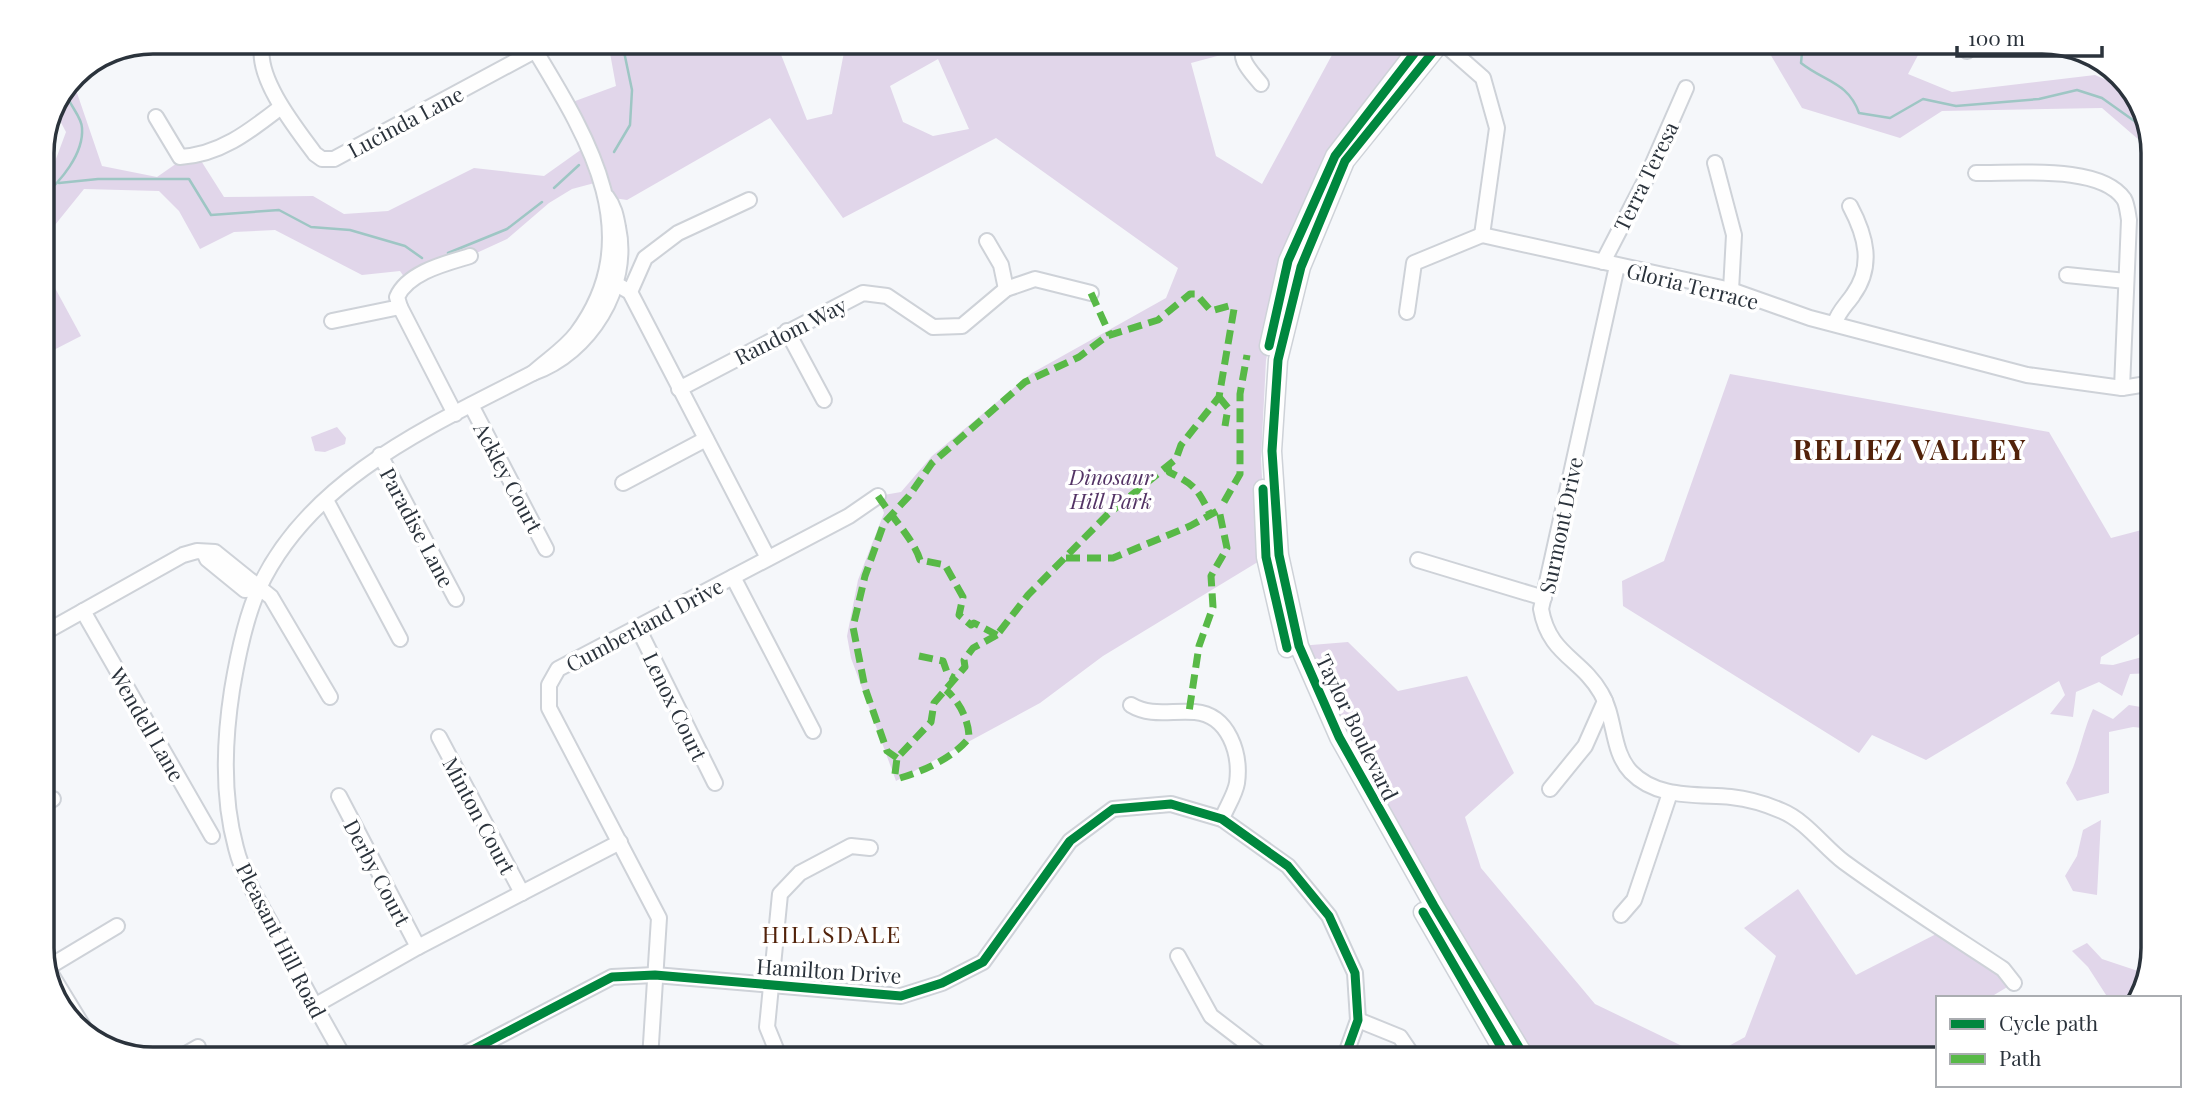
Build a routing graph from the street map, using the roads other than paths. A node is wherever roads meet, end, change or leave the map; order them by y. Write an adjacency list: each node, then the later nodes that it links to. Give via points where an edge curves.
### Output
1 (261, 54): 10 (street, Lucinda Lane)
2 (519, 54): 10 (street, Lucinda Lane, via 334,159 315,154)
3 (538, 54): 21 (street, Pleasant Hill Road, via 590,144 613,204 621,254)
4 (1242, 54): 8 (street)
5 (1414, 54): 87 (main road, Taylor Boulevard, via 1335,156 1288,261 1266,359 1261,458 1266,556 1287,650 1328,738)
6 (1431, 54): 88 (main road, Taylor Boulevard, via 1345,162 1301,267 1278,360 1272,451 1279,555 1299,646 1339,737)
7 (1455, 54): 16 (street, via 1483,78 1497,128)
8 (1261, 84)
9 (1686, 88): 19 (street, Terra Teresa)
10 (281, 107): 11 (street, via 245,135 198,156 180,157)
11 (156, 117)
12 (1715, 163): 24 (street, via 1734,235)
13 (1976, 173): 22 (street, via 2083,176 2105,181 2125,200 2129,220)
14 (749, 200): 25 (street, via 678,233 645,258)
15 (1850, 206): 30 (street, via 1863,232 1866,261 1859,286)
16 (1482, 235): 19 (street, Gloria Terrace); 28 (street, via 1414,263)
17 (987, 241): 23 (street, via 1001,265)
18 (470, 256): 27 (street, via 435,266 400,290)
19 (1610, 264): 24 (street, Gloria Terrace); 48 (street, Surmont Drive)
20 (2067, 275): 22 (street)
21 (611, 281): 25 (street); 36 (street, Pleasant Hill Road, via 600,319 560,361)
22 (2126, 281): 33 (street)
23 (1006, 289): 26 (street, Random Way, via 1035,279); 31 (street, Random Way, via 962,326 933,327 887,296 863,293)
24 (1731, 290): 30 (street, Gloria Terrace)
25 (630, 292): 34 (street)
26 (1091, 293)
27 (400, 307): 29 (street); 37 (street)
28 (1408, 312)
29 (332, 321)
30 (1835, 323): 33 (street, Gloria Terrace, via 2027,375)
31 (787, 331): 34 (street, Random Way); 35 (street)
32 (2141, 385): 33 (street, Gloria Terrace)
33 (2122, 388)
34 (679, 389): 38 (street)
35 (824, 400)
36 (471, 405): 37 (street, Pleasant Hill Road); 43 (street, Ackley Court)
37 (455, 414): 39 (street, Pleasant Hill Road)
38 (706, 439): 40 (street); 44 (street)
39 (380, 455): 42 (street, Pleasant Hill Road); 49 (street, Paradise Lane)
40 (623, 483)
41 (878, 496): 44 (street, Cumberland Drive)
42 (326, 500): 47 (street, Pleasant Hill Road, via 289,539); 53 (street)
43 (546, 550)
44 (768, 558): 46 (street, Cumberland Drive)
45 (1418, 560): 48 (street)
46 (733, 577): 52 (street, Cumberland Drive); 57 (street)
47 (259, 589): 50 (street, via 245,590 204,552 183,555); 54 (street, via 271,597); 76 (street, Pleasant Hill Road, via 236,670 225,773 236,848)
48 (1544, 598): 55 (street, Surmont Drive, via 1544,629)
49 (456, 599)
50 (83, 611): 51 (street); 64 (street, Wendell Lane)
51 (54, 627)
52 (638, 628): 59 (street, Lenox Court); 65 (street, Cumberland Drive, via 558,669 549,685 550,708)
53 (400, 639)
54 (330, 697)
55 (1605, 701): 60 (street, via 1585,746); 61 (street, Surmont Drive, via 1618,754 1631,773)
56 (1131, 705): 63 (street, via 1144,713 1198,712 1217,720 1233,740 1237,785)
57 (813, 731)
58 (439, 737): 67 (street, Minton Court)
59 (715, 783)
60 (1550, 789)
61 (1670, 793): 68 (street, via 1634,901); 74 (street, Surmont Drive, via 1734,797 1787,813 1839,858 2003,970)
62 (339, 796): 70 (street, Derby Court)
63 (1222, 819): 75 (street, Hamilton Drive, via 1171,804 1113,809 1070,841 983,962 942,983 901,996); 77 (street, Hamilton Drive, via 1288,866 1329,916 1355,973)
64 (212, 836)
65 (620, 842): 67 (street); 73 (street, Cumberland Drive, via 659,918)
66 (870, 848): 75 (street, via 851,846 800,873 780,894)
67 (522, 893): 70 (street)
68 (1621, 915)
69 (117, 926): 72 (street)
70 (418, 947): 76 (street)
71 (1178, 956): 84 (street, via 1211,1016)
72 (55, 962)
73 (655, 975): 75 (street, Hamilton Drive); 78 (street, Hamilton Drive, via 612,977); 82 (street, Cumberland Drive)
74 (2014, 983)
75 (770, 984): 83 (street, via 767,1027)
76 (314, 1006): 79 (street, Pleasant Hill Road)
77 (1358, 1020): 85 (street, Hamilton Drive); 86 (street, via 1400,1037)
78 (484, 1044): 80 (street, Hamilton Drive); 81 (street)
79 (338, 1047)
80 (478, 1047)
81 (486, 1047)
82 (651, 1047)
83 (775, 1047)
84 (1251, 1047)
85 (1348, 1047)
86 (1407, 1047)
87 (1501, 1047)
88 (1520, 1047)

